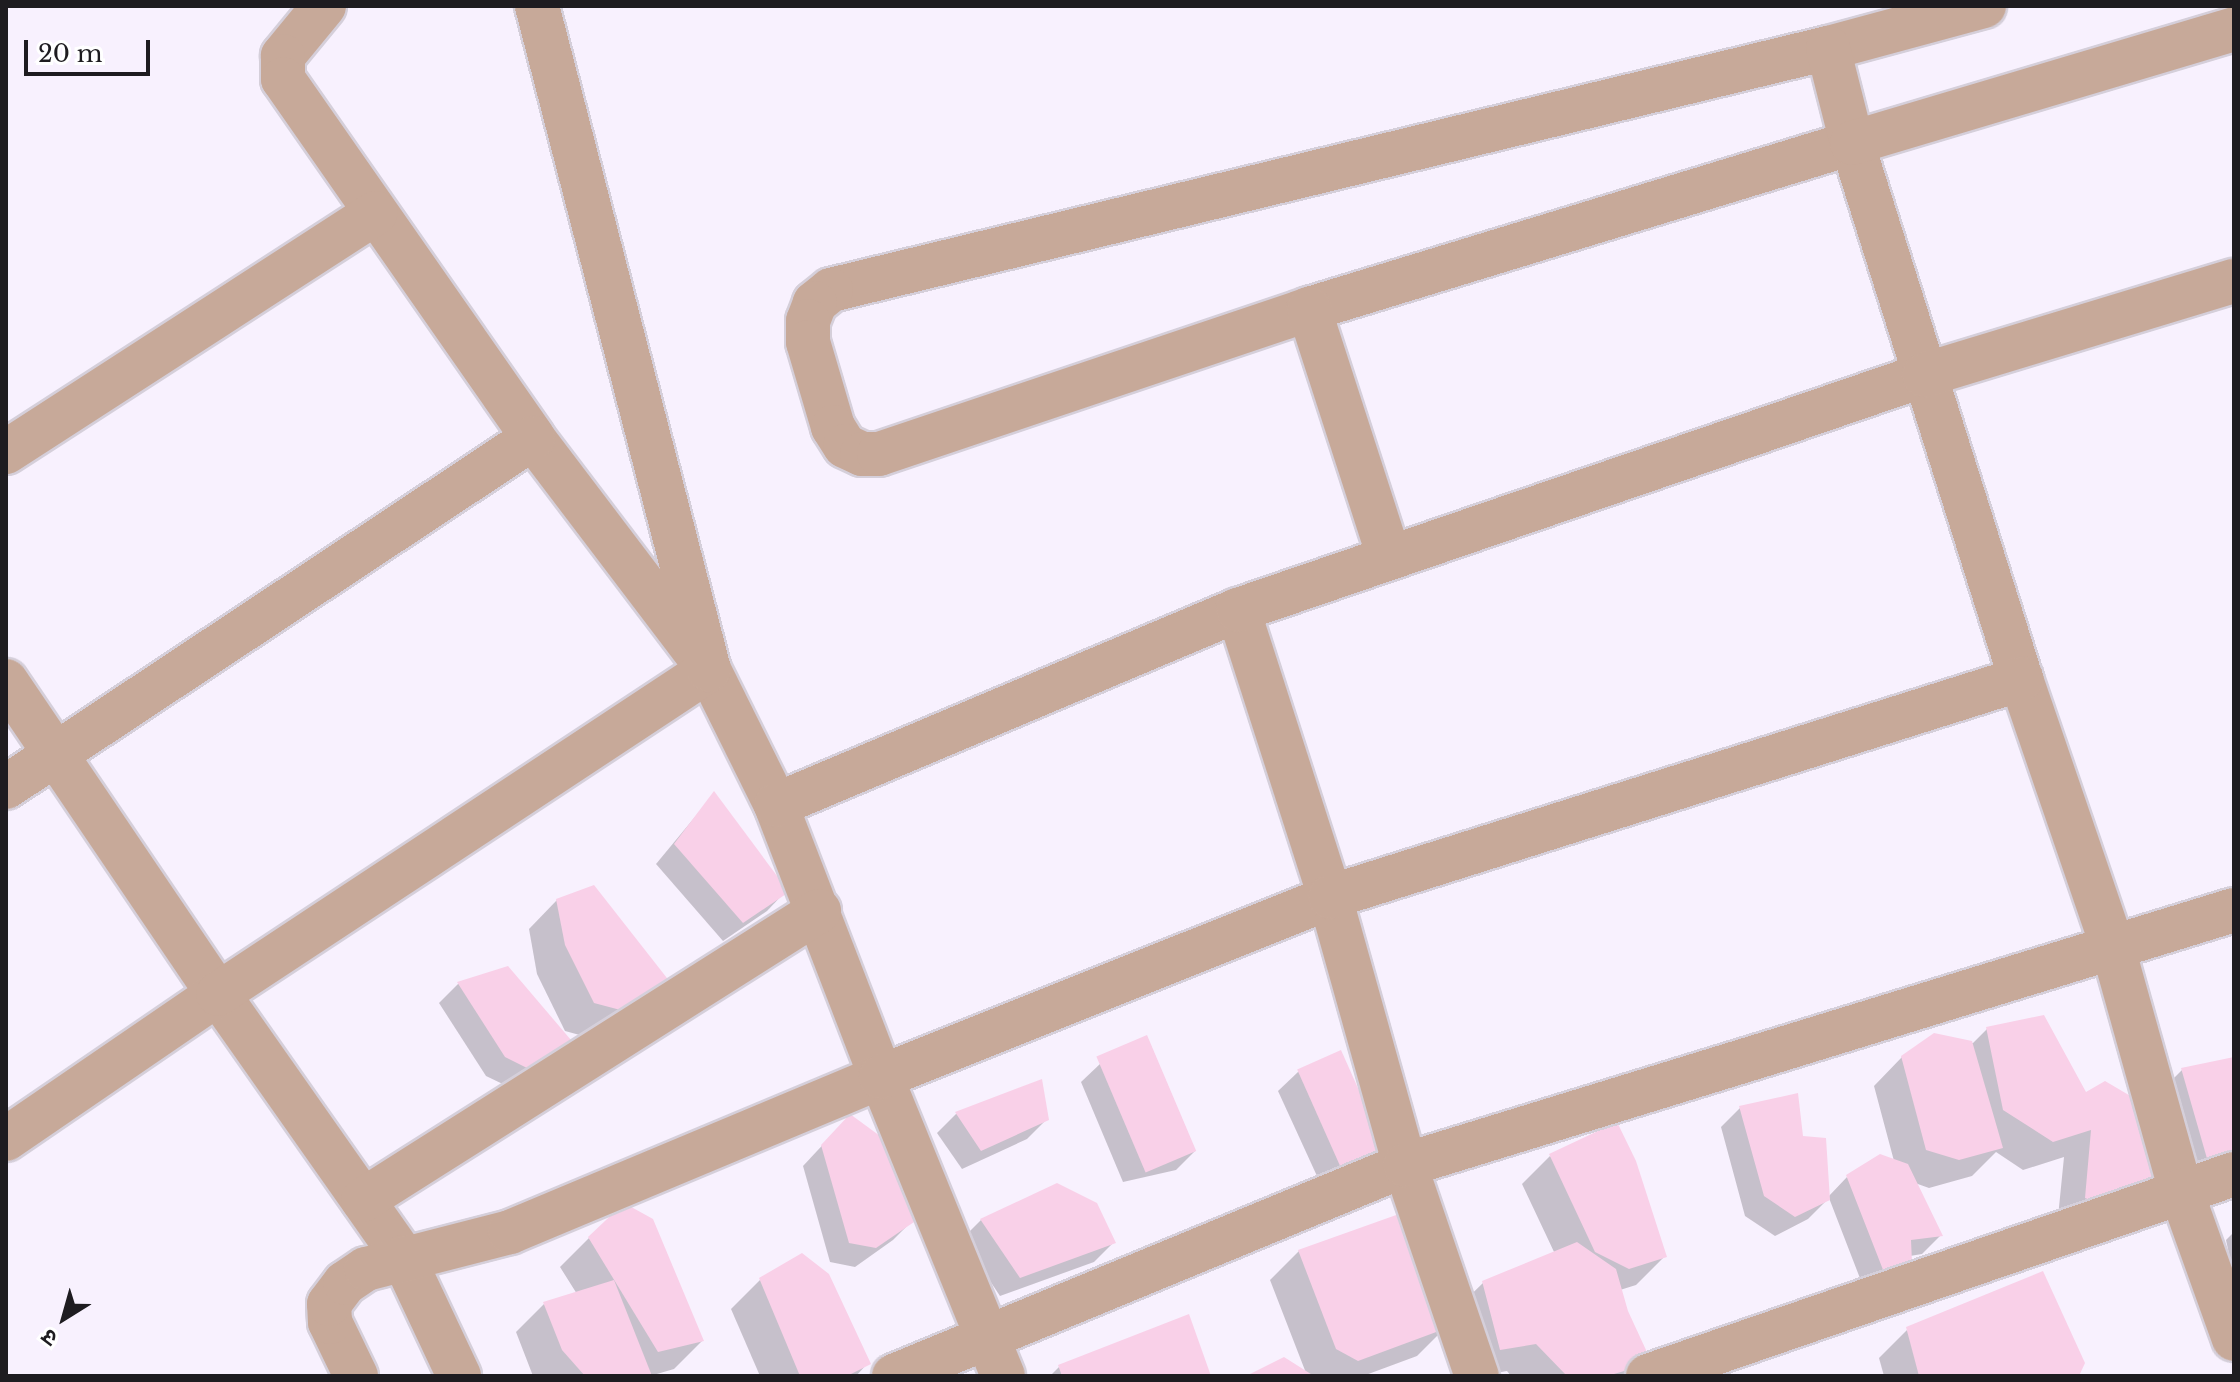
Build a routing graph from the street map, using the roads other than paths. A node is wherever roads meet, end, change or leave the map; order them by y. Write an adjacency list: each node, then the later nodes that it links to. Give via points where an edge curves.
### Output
1 (324, 6): 7 (street, via 283,56 283,79)
2 (537, 6): 15 (street)
3 (1984, 6): 5 (street)
4 (2234, 29): 6 (street)
5 (1828, 48): 6 (street); 9 (street, via 831,290 815,303 808,342 833,427 845,446 879,454)
6 (1852, 143): 9 (street); 10 (street)
7 (375, 213): 11 (street); 12 (street)
8 (2234, 281): 10 (street)
9 (1309, 309): 13 (street)
10 (1924, 375): 13 (street); 16 (street)
11 (533, 438): 15 (street); 18 (street)
12 (6, 452)
13 (1389, 557): 14 (street)
14 (1238, 610): 20 (street); 21 (street)
15 (709, 670): 20 (street); 25 (street)
16 (2021, 679): 21 (street); 24 (street)
17 (6, 681): 18 (street)
18 (56, 752): 19 (street); 25 (street)
19 (6, 787)
20 (776, 805): 23 (street)
21 (1330, 897): 26 (street); 28 (street)
22 (2234, 910): 24 (street)
23 (819, 911): 26 (street); 31 (street)
24 (2113, 948): 28 (street); 30 (street)
25 (218, 994): 27 (street); 31 (street)
26 (881, 1077): 32 (street, via 510,1232); 34 (street)
27 (6, 1139)
28 (1405, 1165): 34 (street); 38 (street)
29 (2234, 1174): 30 (street)
30 (2181, 1191): 33 (street); 39 (street)
31 (363, 1200): 32 (street)
32 (403, 1257): 35 (street, via 366,1269 345,1283 329,1304 330,1322); 36 (street)
33 (2234, 1339)
34 (995, 1356): 37 (street)
35 (356, 1376)
36 (459, 1376)
37 (894, 1376)
38 (1477, 1376)
39 (1648, 1376)

